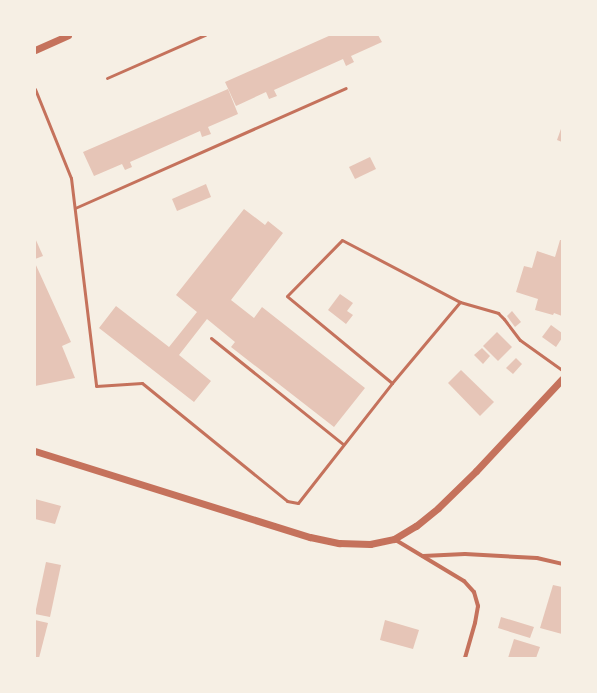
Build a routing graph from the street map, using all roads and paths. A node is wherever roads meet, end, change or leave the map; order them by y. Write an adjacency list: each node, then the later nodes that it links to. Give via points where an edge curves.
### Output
1 (68, 35): 3 (street)
2 (205, 35): 5 (lane)
3 (58, 37): 4 (street)
4 (35, 50)
5 (107, 78)
6 (346, 88): 8 (lane)
7 (35, 89): 8 (lane, via 71,178)
8 (74, 208): 14 (lane, via 96,386 142,383 287,501 298,503)
9 (460, 302): 11 (lane, via 498,313 520,340); 13 (lane); 13 (lane, via 342,240 287,296)
10 (211, 338): 14 (lane)
11 (562, 370)
12 (562, 379): 16 (street, via 443,503 416,526)
13 (392, 383): 14 (lane)
14 (342, 444)
15 (35, 451): 16 (street, via 310,537 339,543 370,544)
16 (394, 539): 17 (street)
17 (423, 556): 18 (street, via 465,554 537,558); 19 (street, via 464,581 474,592 478,606 476,623)
18 (562, 564)
19 (464, 658)

